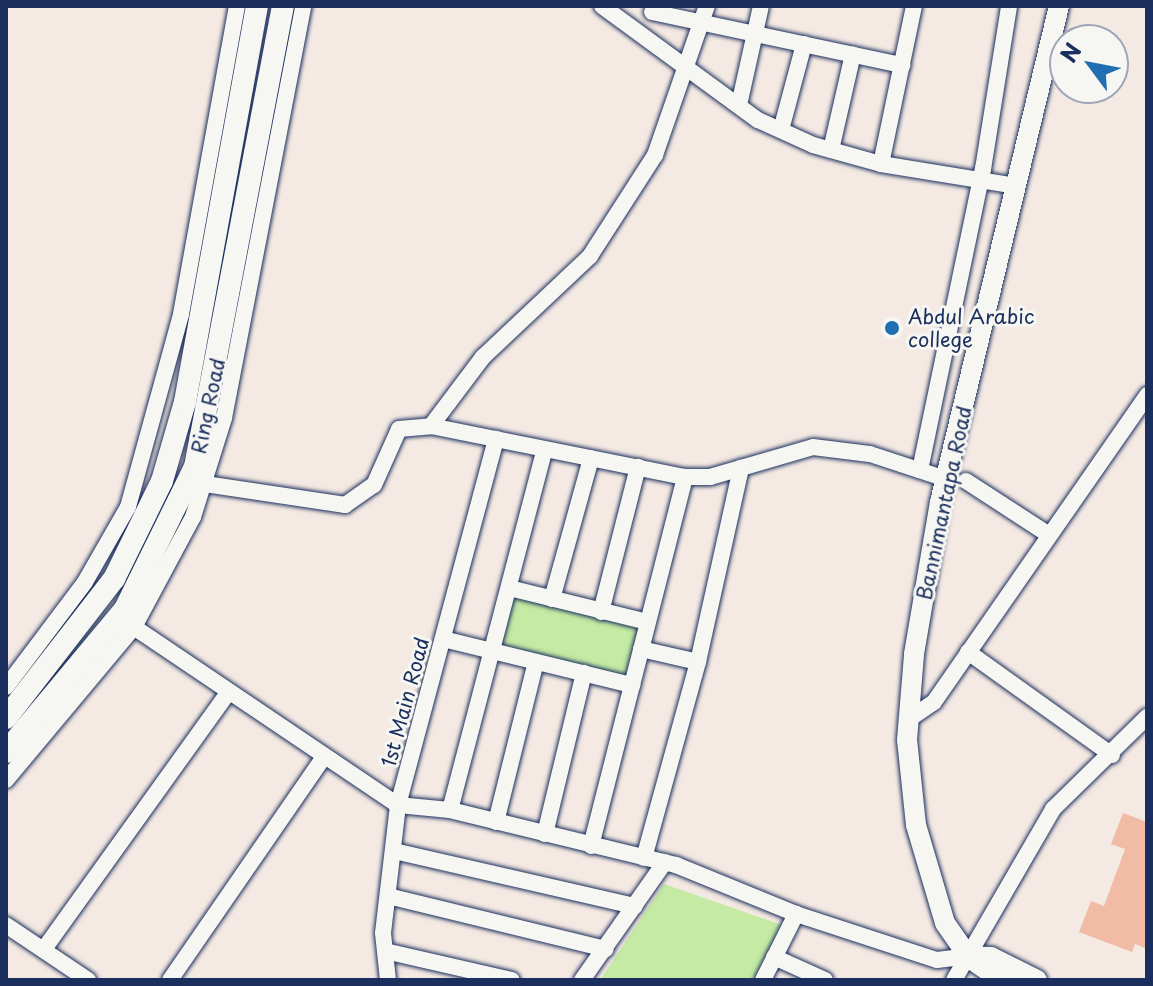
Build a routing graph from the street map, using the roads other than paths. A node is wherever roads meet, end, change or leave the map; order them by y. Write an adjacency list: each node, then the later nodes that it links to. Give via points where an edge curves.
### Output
1 (237, 6): 50 (street, via 181,314 128,507)
2 (257, 6): 50 (highway, Ring Road, via 177,440 114,579)
3 (283, 6): 39 (highway, Ring Road, via 195,467)
4 (303, 6): 34 (street, via 227,404)
5 (603, 6): 12 (street)
6 (761, 6): 13 (street)
7 (914, 6): 17 (street)
8 (1009, 6): 22 (street)
9 (1059, 6): 23 (main road, Bannimantapa Road)
10 (653, 9): 11 (street); 12 (street)
11 (705, 14): 13 (street); 16 (street)
12 (641, 31): 16 (street)
13 (756, 34): 14 (street); 18 (street)
14 (804, 44): 15 (street); 19 (street)
15 (853, 54): 17 (street); 20 (street)
16 (688, 65): 18 (street); 25 (street, via 655,155 590,256 483,357)
17 (902, 65): 21 (street)
18 (739, 105): 19 (street)
19 (781, 130): 20 (street)
20 (831, 150): 21 (street)
21 (881, 164): 22 (street)
22 (979, 182): 23 (street); 31 (street)
23 (1017, 186): 33 (main road, Bannimantapa Road)
24 (1147, 395): 35 (street)
25 (431, 426): 26 (street); 34 (street, via 399,429 374,485 345,505)
26 (496, 439): 27 (street); 41 (street, 1st Main Road)
27 (545, 449): 28 (street); 36 (street)
28 (591, 458): 29 (street); 37 (street)
29 (638, 467): 32 (street); 38 (street)
30 (741, 468): 31 (street, via 813,447 870,454); 32 (street); 46 (street)
31 (920, 470): 33 (street)
32 (685, 477): 40 (street)
33 (956, 480): 35 (street); 52 (main road, Bannimantapa Road, via 914,654)
34 (205, 484): 39 (street, via 167,572)
35 (1049, 535): 44 (street)
36 (509, 588): 37 (street); 43 (street)
37 (552, 599): 38 (street)
38 (601, 612): 40 (street)
39 (127, 622): 49 (street); 53 (highway, Ring Road); 56 (street)
40 (647, 622): 42 (street)
41 (443, 639): 43 (street); 57 (street, 1st Main Road)
42 (641, 649): 46 (street); 48 (street)
43 (492, 651): 45 (street); 58 (street)
44 (968, 652): 52 (street, via 934,702); 54 (street)
45 (536, 662): 47 (street); 59 (street)
46 (698, 662): 63 (street)
47 (584, 673): 48 (street); 60 (street)
48 (632, 685): 61 (street)
49 (228, 693): 55 (street); 69 (street)
50 (9, 701)
51 (1147, 717): 54 (street)
52 (909, 719): 72 (main road, Bannimantapa Road, via 916,825 941,913)
53 (6, 752)
54 (1112, 755): 72 (street, via 1053,809)
55 (323, 758): 57 (street); 75 (street)
56 (6, 780)
57 (398, 805): 58 (street); 62 (street, 1st Main Road)
58 (450, 810): 59 (street)
59 (496, 822): 60 (street)
60 (545, 834): 61 (street)
61 (591, 846): 63 (street)
62 (394, 851): 65 (street, 1st Main Road); 66 (street)
63 (644, 858): 64 (street)
64 (665, 862): 66 (street); 67 (street)
65 (388, 896): 70 (street); 71 (street, 1st Main Road)
66 (635, 906): 70 (street)
67 (796, 914): 72 (street, via 937,960); 73 (street)
68 (6, 925): 69 (street)
69 (44, 949): 74 (street)
70 (606, 949): 78 (street)
71 (385, 951): 76 (street, 1st Main Road); 77 (street)
72 (968, 956): 81 (street); 82 (highway, Bannimantapa Road); 83 (main road, via 991,957)
73 (774, 957): 79 (street); 80 (street)
74 (88, 980)
75 (170, 980)
76 (388, 980)
77 (512, 980)
78 (582, 980)
79 (763, 980)
80 (825, 980)
81 (954, 980)
82 (1003, 980)
83 (1037, 980)

